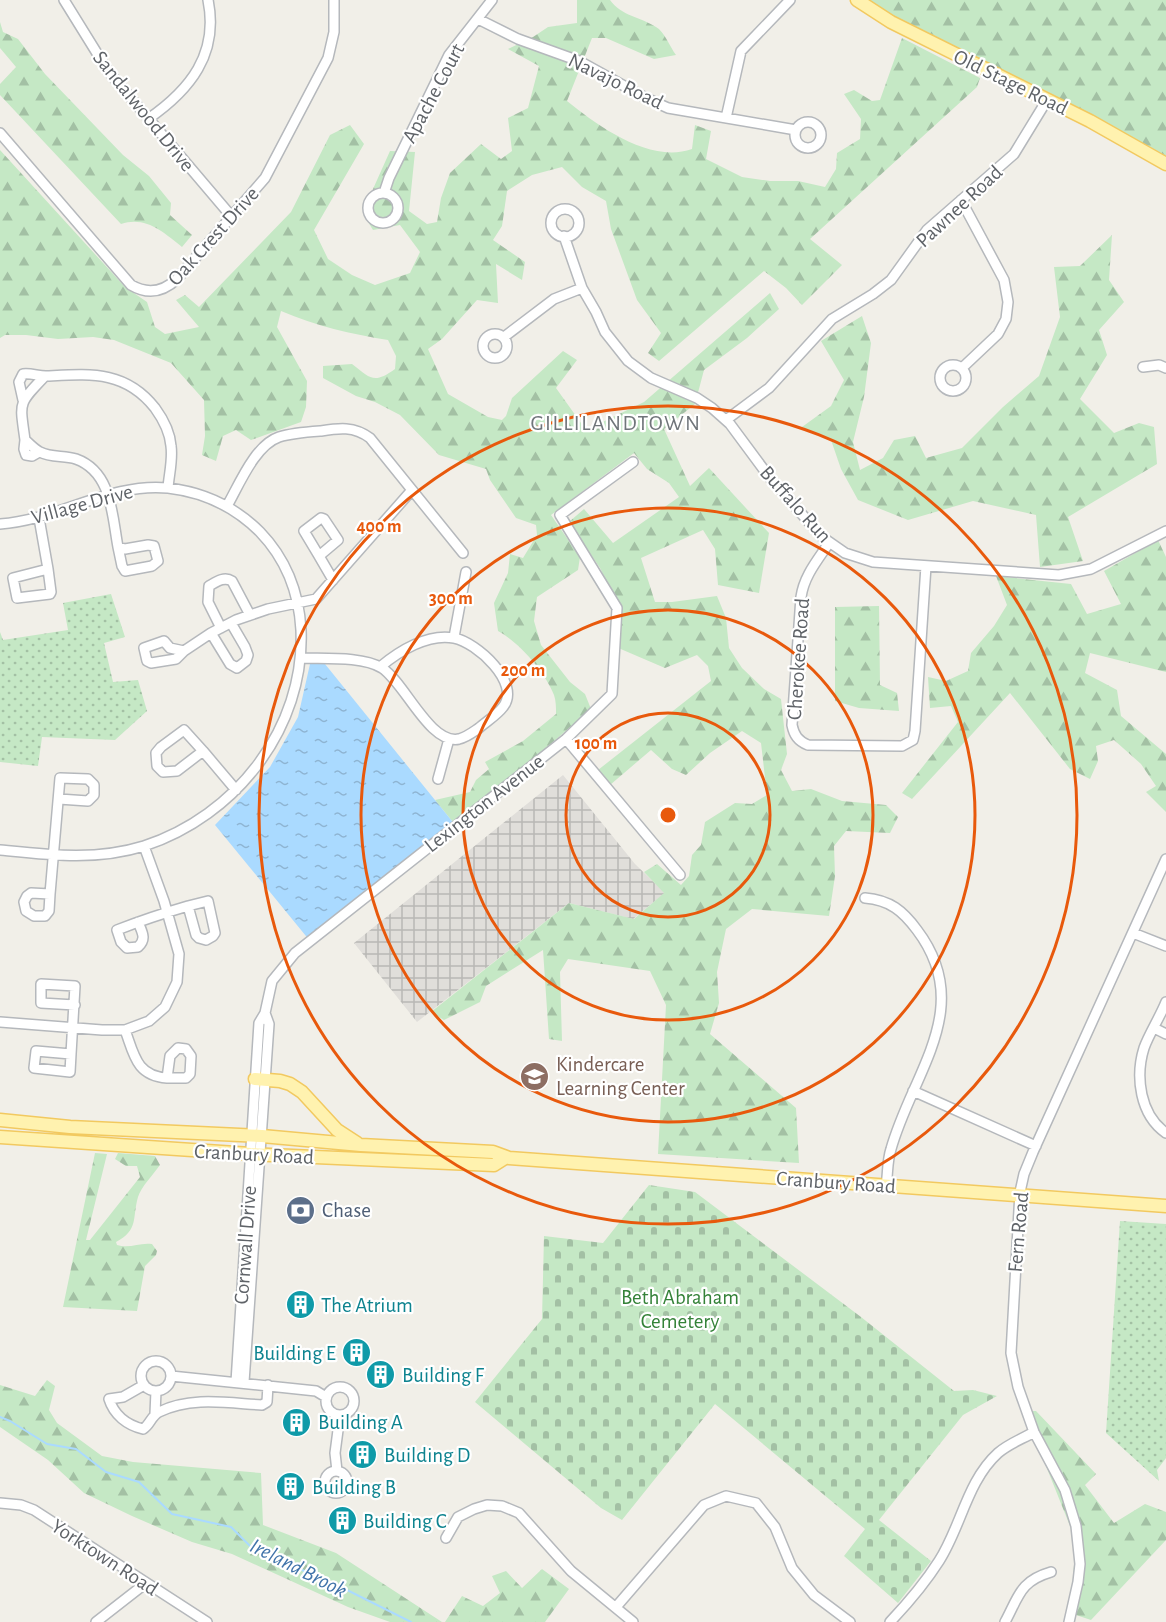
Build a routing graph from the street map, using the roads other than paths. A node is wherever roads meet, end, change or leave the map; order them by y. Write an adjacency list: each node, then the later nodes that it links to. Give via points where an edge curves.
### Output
1 (64, 0): 9 (street, Sandalwood Drive, via 108,71)
2 (208, 0): 9 (street, via 211,31 203,61 179,93)
3 (334, 0): 16 (street, Oak Crest Drive, via 334,32 328,58 265,178)
4 (492, 0): 7 (street, Apache Court)
5 (790, 0): 10 (street, via 741,51)
6 (857, 0): 8 (main road, Old Stage Road, via 891,22)
7 (478, 19): 10 (street, Navajo Road, via 518,39 579,61 668,108); 14 (street, Apache Court, via 444,64)
8 (1047, 100): 13 (main road, Old Stage Road); 15 (street, Pawnee Road, via 1014,154)
9 (148, 118): 16 (street, Sandalwood Drive)
10 (726, 118): 11 (street, Navajo Road)
11 (795, 130)
12 (0, 133): 16 (street, Oak Crest Drive, via 137,289 150,292 170,285)
13 (1166, 164)
14 (384, 193)
15 (961, 200): 21 (street, via 1004,280 1008,302 1006,319 998,333); 25 (street, Pawnee Road, via 919,239 891,280 832,319 769,388)
16 (232, 217)
17 (564, 236): 18 (street, Buffalo Run)
18 (582, 288): 19 (street, via 554,299); 25 (street, Buffalo Run, via 604,332 628,361 651,378 704,402)
19 (504, 337)
20 (1143, 367): 22 (street)
21 (962, 368)
22 (1166, 368)
23 (45, 376): 24 (street); 24 (street, via 23,374 19,382); 27 (street, via 102,375 123,381 148,399 163,420 171,446)
24 (23, 400): 29 (street, via 25,441 39,452 85,463 102,479)
25 (726, 420): 34 (street, Buffalo Run, via 770,478)
26 (633, 462): 52 (street, Lexington Avenue, via 560,515 617,608 612,694)
27 (168, 488): 29 (street, Village Drive, via 139,488); 30 (street, Village Drive, via 198,494)
28 (412, 490): 30 (street, via 370,438 357,430 339,428 279,437 266,445); 36 (street); 41 (street)
29 (108, 495): 31 (street, Village Drive); 35 (street)
30 (227, 506): 42 (street, Village Drive, via 249,521 278,554)
31 (39, 518): 32 (street, Village Drive); 39 (street)
32 (0, 524)
33 (1166, 531): 38 (street, Buffalo Run, via 1091,569 1075,573)
34 (829, 543): 38 (street, Buffalo Run, via 863,560); 38 (street, Cherokee Road, via 807,574 801,597 792,725 795,735 808,745 902,746 913,740)
35 (118, 547)
36 (463, 553)
37 (319, 556): 41 (street)
38 (926, 566)
39 (48, 569): 39 (street, via 50,594 17,598 13,578)
40 (466, 572): 47 (street)
41 (333, 580): 42 (street, via 316,599)
42 (298, 604): 43 (street); 49 (street, Village Drive)
43 (250, 615): 44 (street); 45 (street, via 232,581 216,582 209,586 208,602)
44 (231, 623): 45 (street); 46 (street, via 248,655 237,668 230,664)
45 (222, 628): 46 (street)
46 (211, 633): 48 (street)
47 (454, 638): 50 (street, via 410,646); 51 (street, via 472,646 492,663 506,684 508,695 503,708 494,716 466,736)
48 (184, 651)
49 (301, 658): 50 (street, via 363,662); 55 (street, Village Drive, via 285,720 261,761)
50 (380, 667): 51 (street, via 436,733)
51 (449, 739): 54 (street)
52 (566, 739): 61 (street); 71 (street, Lexington Avenue, via 295,953 272,981)
53 (203, 751): 53 (street, via 184,730 158,749 155,762 160,770 172,773); 55 (street)
54 (438, 780)
55 (236, 790): 57 (street, Village Drive, via 189,826)
56 (59, 799): 59 (street)
57 (144, 846): 59 (street, Village Drive, via 99,855); 65 (street)
58 (0, 850): 59 (street, Village Drive)
59 (54, 856): 62 (street)
60 (1166, 859): 67 (street, Fern Road)
61 (680, 875)
62 (50, 894)
63 (865, 898): 80 (street, via 879,899 904,912 922,937 937,969 941,1017)
64 (188, 906): 65 (street)
65 (167, 912): 66 (street); 75 (street, via 180,961 175,989 155,1017)
66 (138, 922): 66 (street, via 144,937 141,945 134,949 124,946 117,930)
67 (1133, 933): 68 (street); 86 (street, Fern Road)
68 (1166, 946)
69 (1166, 1002): 74 (street)
70 (75, 1005): 73 (street)
71 (265, 1013): 79 (street, Cornwall Drive, via 269,1023)
72 (0, 1022): 73 (street)
73 (73, 1028): 75 (street); 77 (street)
74 (1154, 1028): 76 (street); 82 (street, via 1144,1047 1140,1084 1150,1117)
75 (125, 1030): 78 (street, via 142,1069 151,1076)
76 (1166, 1034)
77 (71, 1054)
78 (167, 1078)
79 (260, 1079): 83 (street, Cornwall Drive); 85 (main road, via 290,1084 337,1130)
80 (913, 1091): 86 (street); 89 (street, via 890,1151)
81 (0, 1120): 83 (main road, Cranbury Road)
82 (1166, 1133)
83 (257, 1136): 85 (main road, Cranbury Road); 87 (street, Cornwall Drive)
84 (0, 1137): 87 (main road, Cranbury Road)
85 (361, 1145): 88 (main road, Cranbury Road, via 493,1152)
86 (1036, 1146): 90 (street, Fern Road)
87 (255, 1154): 88 (main road, Cranbury Road, via 494,1165); 93 (street, Cornwall Drive)
88 (506, 1158): 89 (main road, Cranbury Road)
89 (886, 1186): 90 (main road, Cranbury Road)
90 (1020, 1195): 91 (main road, Cranbury Road); 100 (street, Fern Road, via 1011,1353)
91 (1166, 1206)
92 (171, 1376): 93 (street); 94 (street, via 164,1362 153,1360 142,1370); 96 (street, via 165,1388)
93 (240, 1382): 95 (street)
94 (144, 1385): 96 (street); 98 (street, via 123,1397 110,1399 112,1408 119,1417 143,1429)
95 (268, 1385): 97 (street, via 316,1391); 98 (street, via 267,1402 262,1405 188,1402)
96 (156, 1391): 98 (street)
97 (326, 1397): 99 (street, via 329,1410); 99 (street, via 337,1387 351,1393 352,1409)
98 (155, 1414)
99 (340, 1415): 101 (street)
100 (1034, 1432): 111 (street, via 999,1452 985,1468 939,1561); 113 (street, Fern Road, via 1065,1490 1076,1526 1078,1582)
101 (337, 1471)
102 (0, 1503): 105 (street, Yorktown Road, via 34,1510)
103 (447, 1538): 106 (street, via 458,1517 487,1505 502,1506 519,1513 571,1571)
104 (1051, 1572): 112 (street, via 1028,1582 1018,1593)
105 (146, 1583): 107 (street); 108 (street, Yorktown Road)
106 (616, 1607): 109 (street); 110 (street, via 704,1504 726,1496 756,1503 775,1527 792,1568 814,1594)
107 (96, 1622)
108 (207, 1622)
109 (633, 1622)
110 (850, 1622)
111 (890, 1622)
112 (1005, 1622)
113 (1069, 1622)

